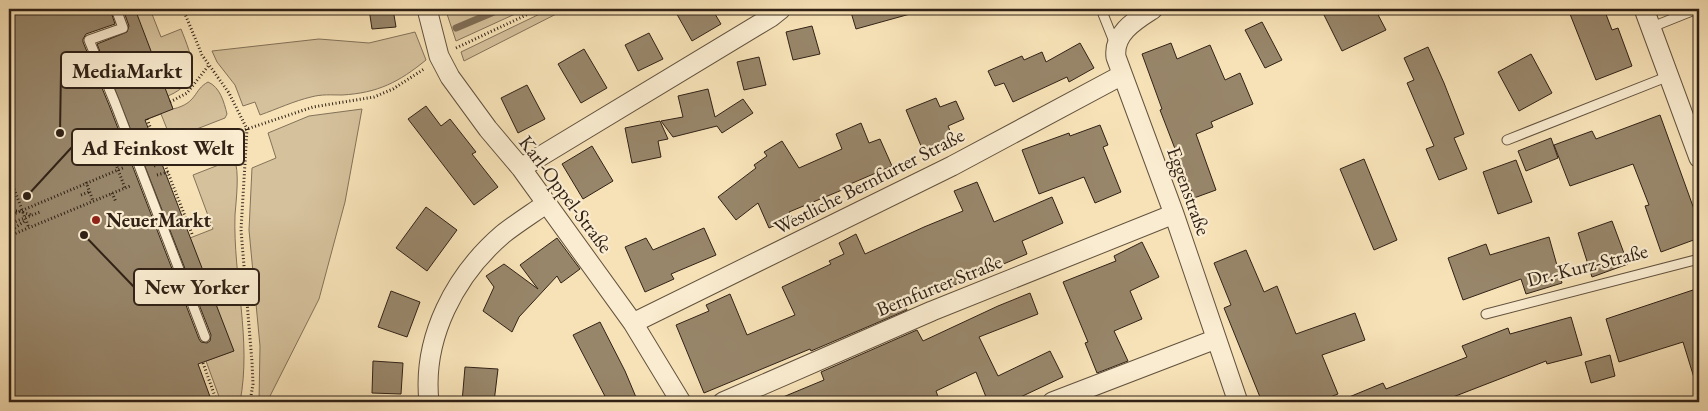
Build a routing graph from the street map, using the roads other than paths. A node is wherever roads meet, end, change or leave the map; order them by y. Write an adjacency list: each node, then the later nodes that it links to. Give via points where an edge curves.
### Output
1 (116, 9): 20 (lane, via 123,28 90,40)
2 (427, 9): 14 (street, Karl-Oppel-Straße, via 439,56 450,77)
3 (781, 9): 14 (street)
4 (1101, 9): 9 (lane)
5 (1153, 9): 9 (street, via 1130,24)
6 (1644, 9): 8 (street)
7 (1697, 9): 8 (lane)
8 (1652, 27): 11 (street)
9 (1116, 48): 10 (street, Eggenstraße)
10 (1122, 75): 16 (street, Eggenstraße); 19 (street, Westliche Bernfurter Straße, via 952,166)
11 (1670, 76): 12 (lane); 13 (street)
12 (1507, 140)
13 (1699, 158)
14 (521, 168): 15 (street, Karl-Oppel-Straße)
15 (547, 203): 19 (street, Karl-Oppel-Straße); 22 (street, via 503,234 475,263 447,304 433,343 427,385)
16 (1174, 214): 21 (street, Eggenstraße); 24 (street, Bernfurter Straße, via 932,311)
17 (1699, 259): 18 (lane, Dr.-Kurz-Straße)
18 (1486, 314)
19 (633, 323): 23 (street, Karl-Oppel-Straße)
20 (205, 337)
21 (1216, 339): 25 (street); 26 (street, Eggenstraße)
22 (429, 402)
23 (681, 402)
24 (722, 402)
25 (1052, 402)
26 (1238, 402)

